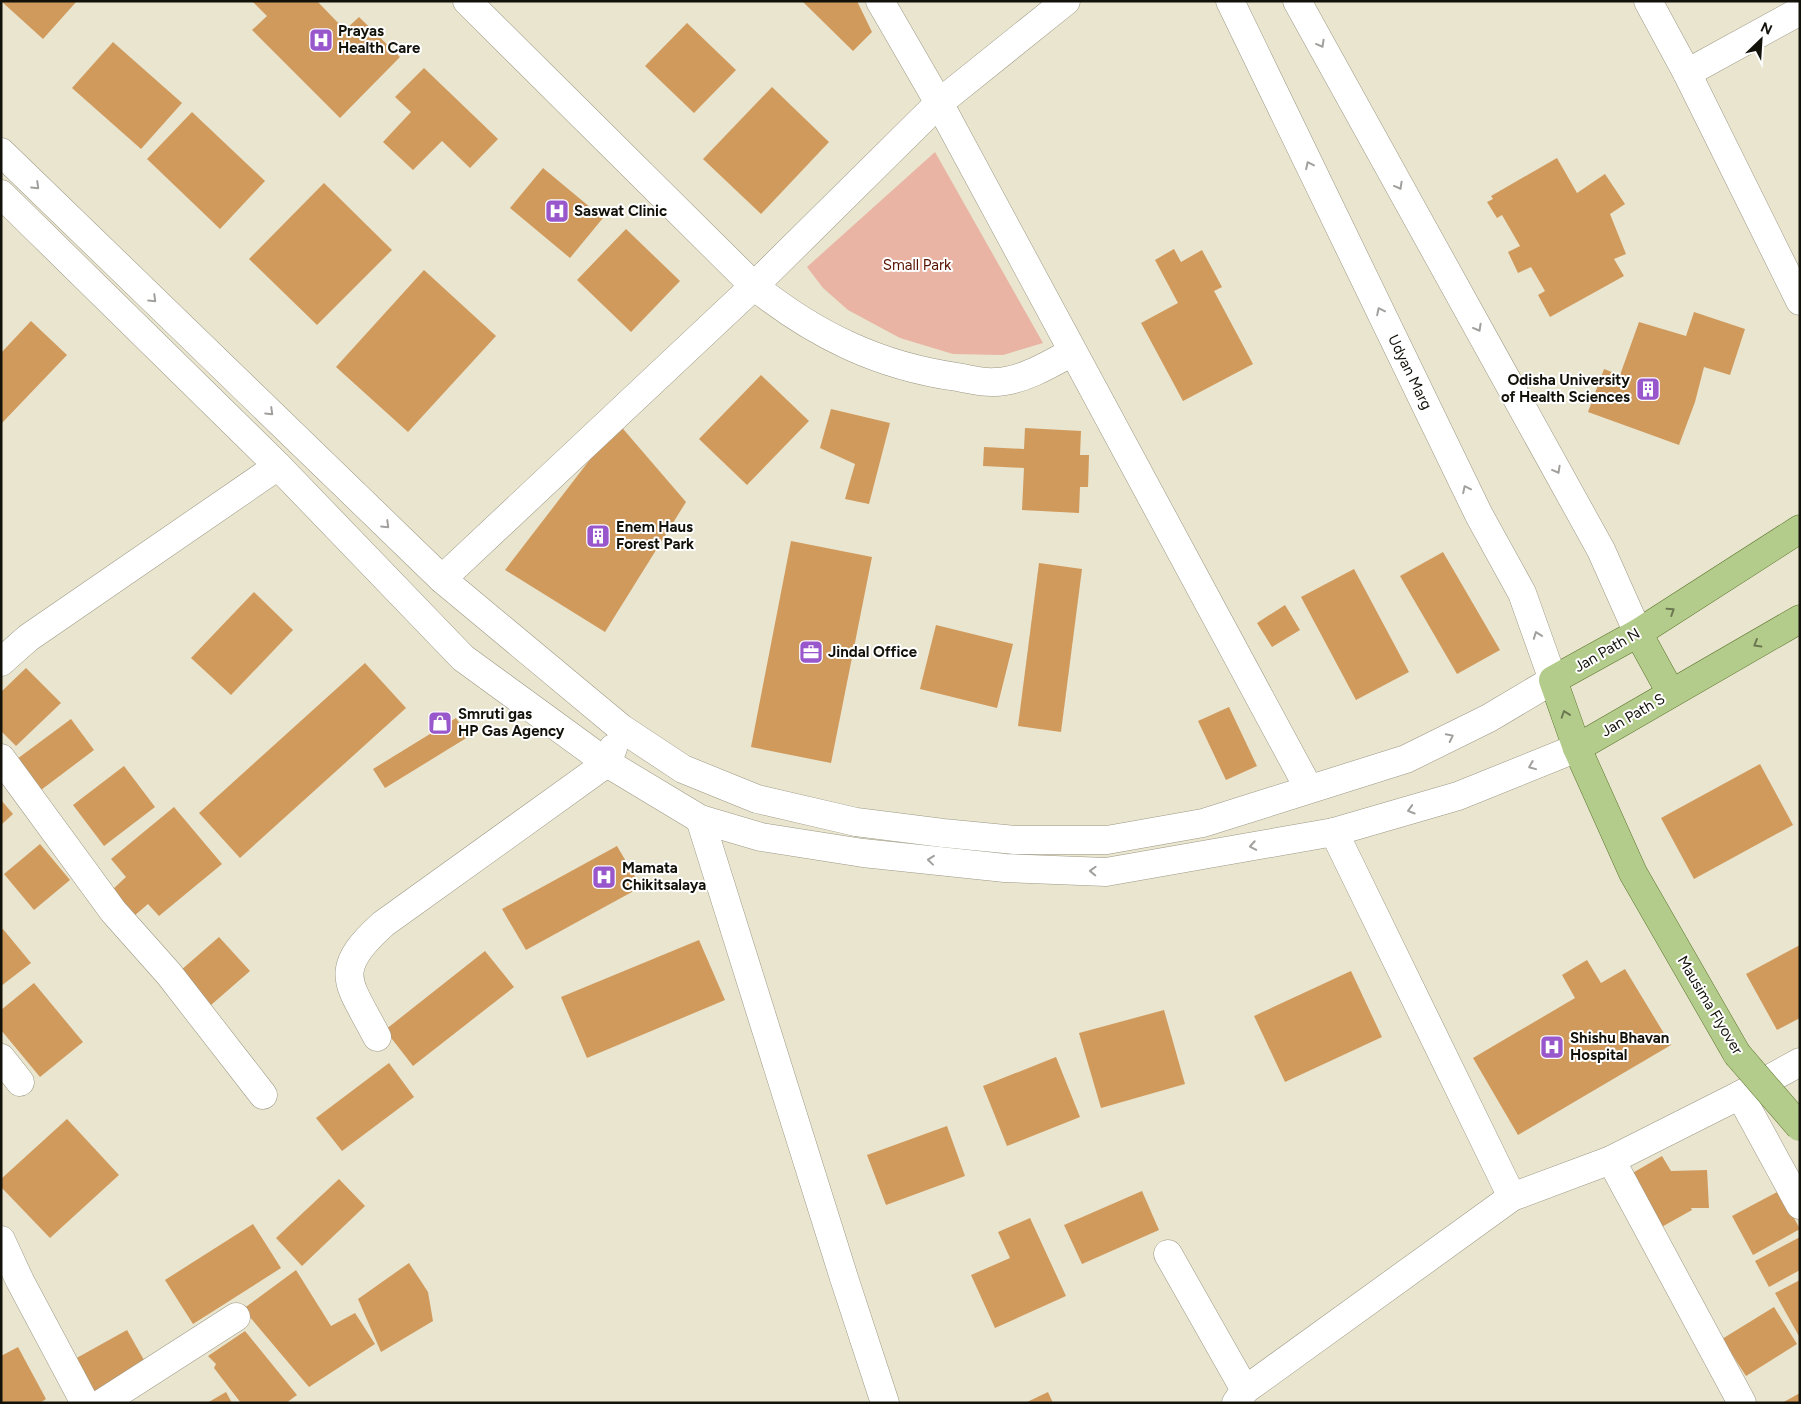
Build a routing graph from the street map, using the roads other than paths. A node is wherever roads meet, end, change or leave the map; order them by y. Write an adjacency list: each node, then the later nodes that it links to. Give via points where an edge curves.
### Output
1 (468, 1): 12 (street)
2 (880, 1): 9 (street)
3 (1066, 1): 9 (street)
4 (1230, 1): 21 (street, Udyan Marg, one-way to 4, via 1522,593 1479,515)
5 (1297, 1): 19 (street, one-way to 19, via 1601,550)
6 (1648, 1): 8 (street)
7 (1800, 11): 8 (street)
8 (1687, 73): 13 (street)
9 (939, 103): 12 (street); 14 (street)
10 (1, 152): 17 (street, Jan Path N, one-way to 17)
11 (1, 194): 15 (street, Jan Path S)
12 (754, 286): 14 (street, via 788,312 852,348 922,372 995,382 1038,371); 17 (street)
13 (1800, 301)
14 (1072, 352): 27 (street)
15 (278, 466): 20 (street, via 28,638); 26 (street, Jan Path S, via 464,658)
16 (1800, 529): 19 (main road, Jan Path N, one-way to 16)
17 (442, 579): 23 (street, Jan Path N)
18 (1800, 619): 22 (main road, Jan Path S, one-way to 22)
19 (1638, 632): 21 (main road, Jan Path N); 22 (main road)
20 (1, 662)
21 (1553, 680): 24 (main road, Udyan Marg, one-way to 21); 27 (street, Jan Path N, one-way to 21, via 1406,759 1489,718)
22 (1671, 693): 24 (main road, Jan Path S)
23 (620, 728): 26 (street); 27 (street, Jan Path N, via 683,769 757,798 856,822 1015,840 1117,838 1203,823)
24 (1577, 748): 29 (street, Jan Path S, one-way to 29, via 1458,796); 36 (main road, Mausima Flyover, bridge, via 1633,873 1737,1054)
25 (1, 758): 34 (street, via 113,911 169,974)
26 (608, 763): 28 (street, Jan Path S); 30 (street, via 383,924 355,952 349,966 350,984)
27 (1309, 789)
28 (700, 819): 29 (street, Jan Path S, one-way to 28, via 1106,872 1005,868 863,853 761,837); 46 (street)
29 (1334, 832): 38 (street)
30 (377, 1038)
31 (1, 1058): 33 (street)
32 (1800, 1062): 35 (street)
33 (20, 1082)
34 (263, 1095)
35 (1740, 1095): 37 (street); 39 (street)
36 (1800, 1127)
37 (1611, 1160): 38 (street); 47 (street)
38 (1512, 1196): 43 (street)
39 (1800, 1205)
40 (1, 1240): 44 (street)
41 (1168, 1254): 43 (street)
42 (236, 1317): 45 (street)
43 (1240, 1397)
44 (85, 1403)
45 (102, 1403)
46 (885, 1403)
47 (1742, 1403)

